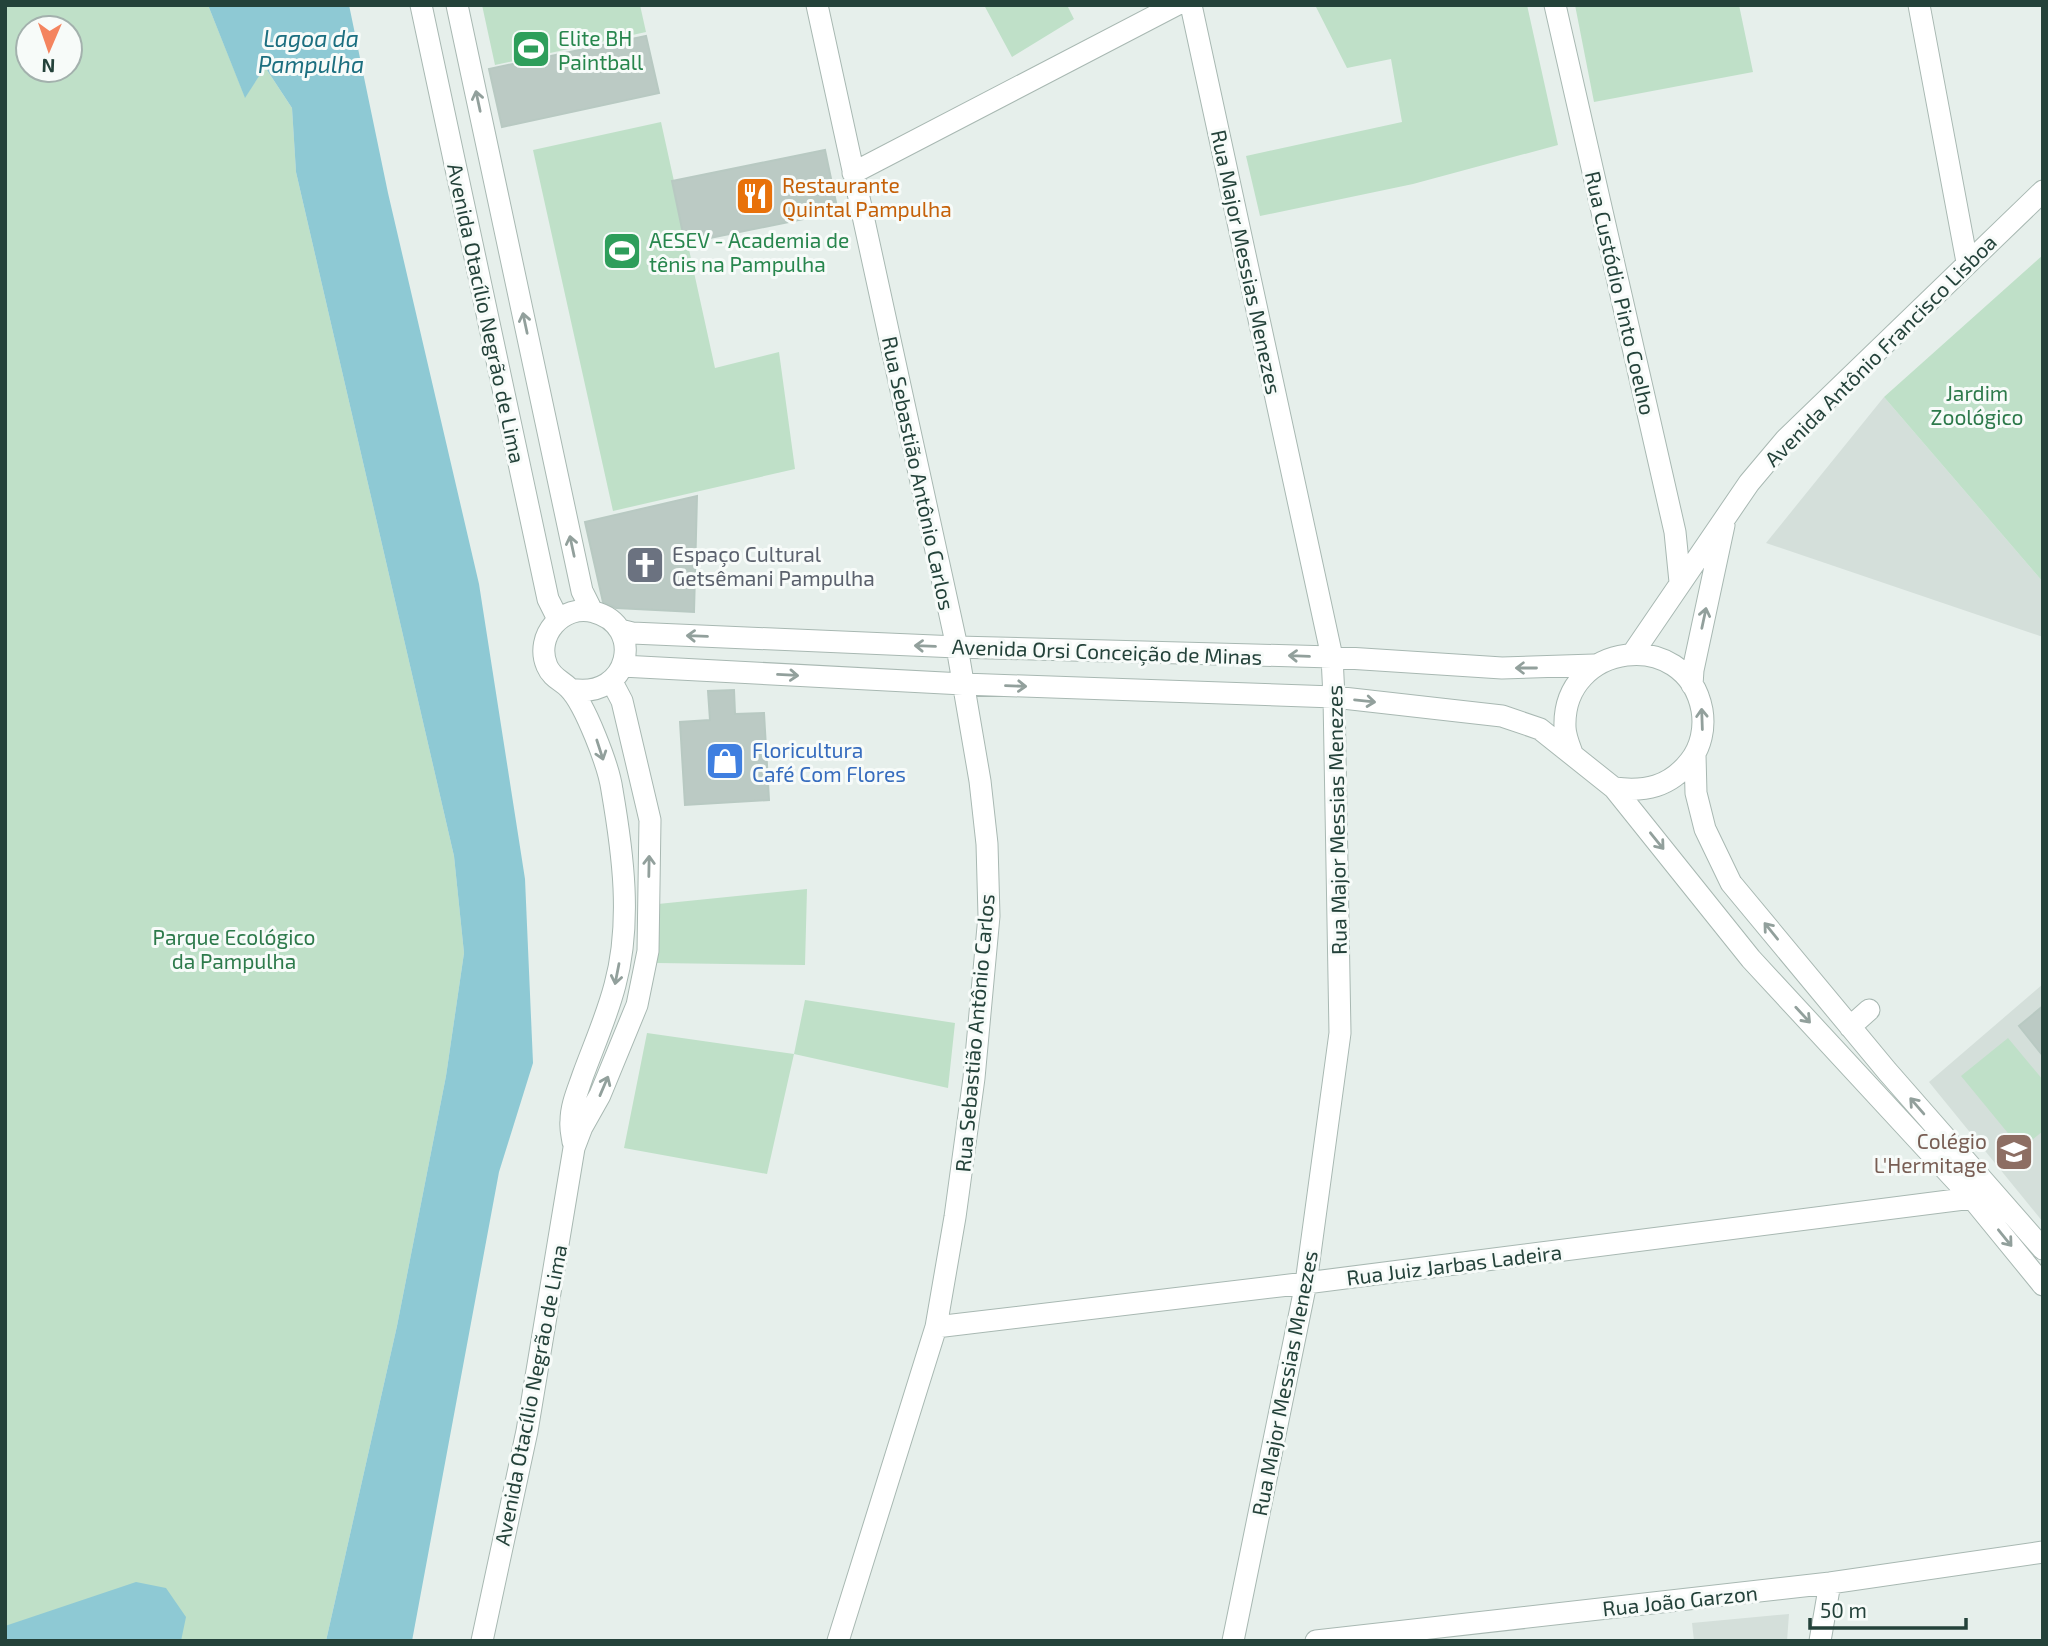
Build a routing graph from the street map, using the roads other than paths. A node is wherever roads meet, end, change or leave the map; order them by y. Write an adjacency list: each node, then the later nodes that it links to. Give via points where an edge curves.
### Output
1 (421, 5): 14 (street, Avenida Otacílio Negrão de Lima, via 548,599)
2 (457, 5): 13 (street, Avenida Otacílio Negrão de Lima, one-way to 2, via 582,591)
3 (817, 5): 8 (street, Rua Sebastião Antônio Carlos)
4 (1176, 5): 8 (street)
5 (1191, 5): 18 (street, Rua Major Messias Menezes)
6 (1555, 5): 12 (street, Rua Custódio Pinto Coelho, via 1675,532)
7 (1919, 5): 10 (street)
8 (853, 173): 16 (street, Rua Sebastião Antônio Carlos)
9 (2043, 191): 10 (street, Avenida Antônio Francisco Lisboa)
10 (1967, 262): 11 (street, Avenida Antônio Francisco Lisboa, via 1786,439)
11 (1726, 516): 12 (street, Avenida Antônio Francisco Lisboa); 22 (street, Avenida Antônio Francisco Lisboa, one-way to 11)
12 (1680, 582): 17 (street, Avenida Antônio Francisco Lisboa)
13 (592, 611): 14 (street); 15 (street)
14 (558, 619): 23 (street, via 546,636 544,656 552,676)
15 (620, 630): 16 (street, Avenida Orsi Conceição de Minas, one-way to 15); 20 (street, via 625,654)
16 (957, 647): 18 (street, Avenida Orsi Conceição de Minas, one-way to 16); 21 (street, Rua Sebastião Antônio Carlos)
17 (1633, 653): 19 (street); 22 (street, via 1667,661)
18 (1332, 657): 19 (street, Avenida Orsi Conceição de Minas, one-way to 18, via 1502,668); 24 (street, Rua Major Messias Menezes)
19 (1594, 665): 25 (street, via 1577,682 1566,705 1565,729)
20 (617, 674): 21 (street, Avenida Orsi Conceição de Minas, one-way to 21); 23 (street, via 595,690); 30 (street, Avenida Otacílio Negrão de Lima, one-way to 20, via 637,1005 648,951 650,820)
21 (964, 684): 24 (street, Avenida Orsi Conceição de Minas, one-way to 24); 35 (street, Rua Sebastião Antônio Carlos, via 988,844 989,916 974,1078)
22 (1692, 685): 26 (street, one-way to 22, via 1703,719)
23 (570, 689): 30 (street, Avenida Otacílio Negrão de Lima, one-way to 30, via 597,739 612,787 624,878 625,931 615,985 575,1099 570,1122)
24 (1334, 697): 25 (street, Avenida Orsi Conceição de Minas, one-way to 25, via 1502,716 1540,729); 33 (street, Rua Major Messias Menezes, via 1340,1033)
25 (1572, 753): 27 (street)
26 (1695, 755): 27 (street, via 1681,773 1660,786 1638,791); 29 (street, one-way to 26, via 1731,883 1705,829 1696,793)
27 (1614, 788): 31 (street, one-way to 31, via 1751,959)
28 (1869, 1010): 29 (street)
29 (1850, 1027): 32 (street, one-way to 29)
30 (574, 1148): 38 (street, Avenida Otacílio Negrão de Lima, via 527,1431)
31 (1972, 1198): 33 (street, Rua Juiz Jarbas Ladeira); 34 (street, one-way to 34)
32 (2043, 1249)
33 (1306, 1283): 35 (street, Rua Juiz Jarbas Ladeira); 40 (street, Rua Major Messias Menezes)
34 (2043, 1285)
35 (936, 1327): 39 (street, Rua Sebastião Antônio Carlos)
36 (2043, 1552): 37 (street, Rua João Garzon)
37 (1830, 1583): 41 (street, Rua João Garzon); 42 (street)
38 (482, 1641)
39 (838, 1641)
40 (1233, 1641)
41 (1316, 1641)
42 (1820, 1641)

